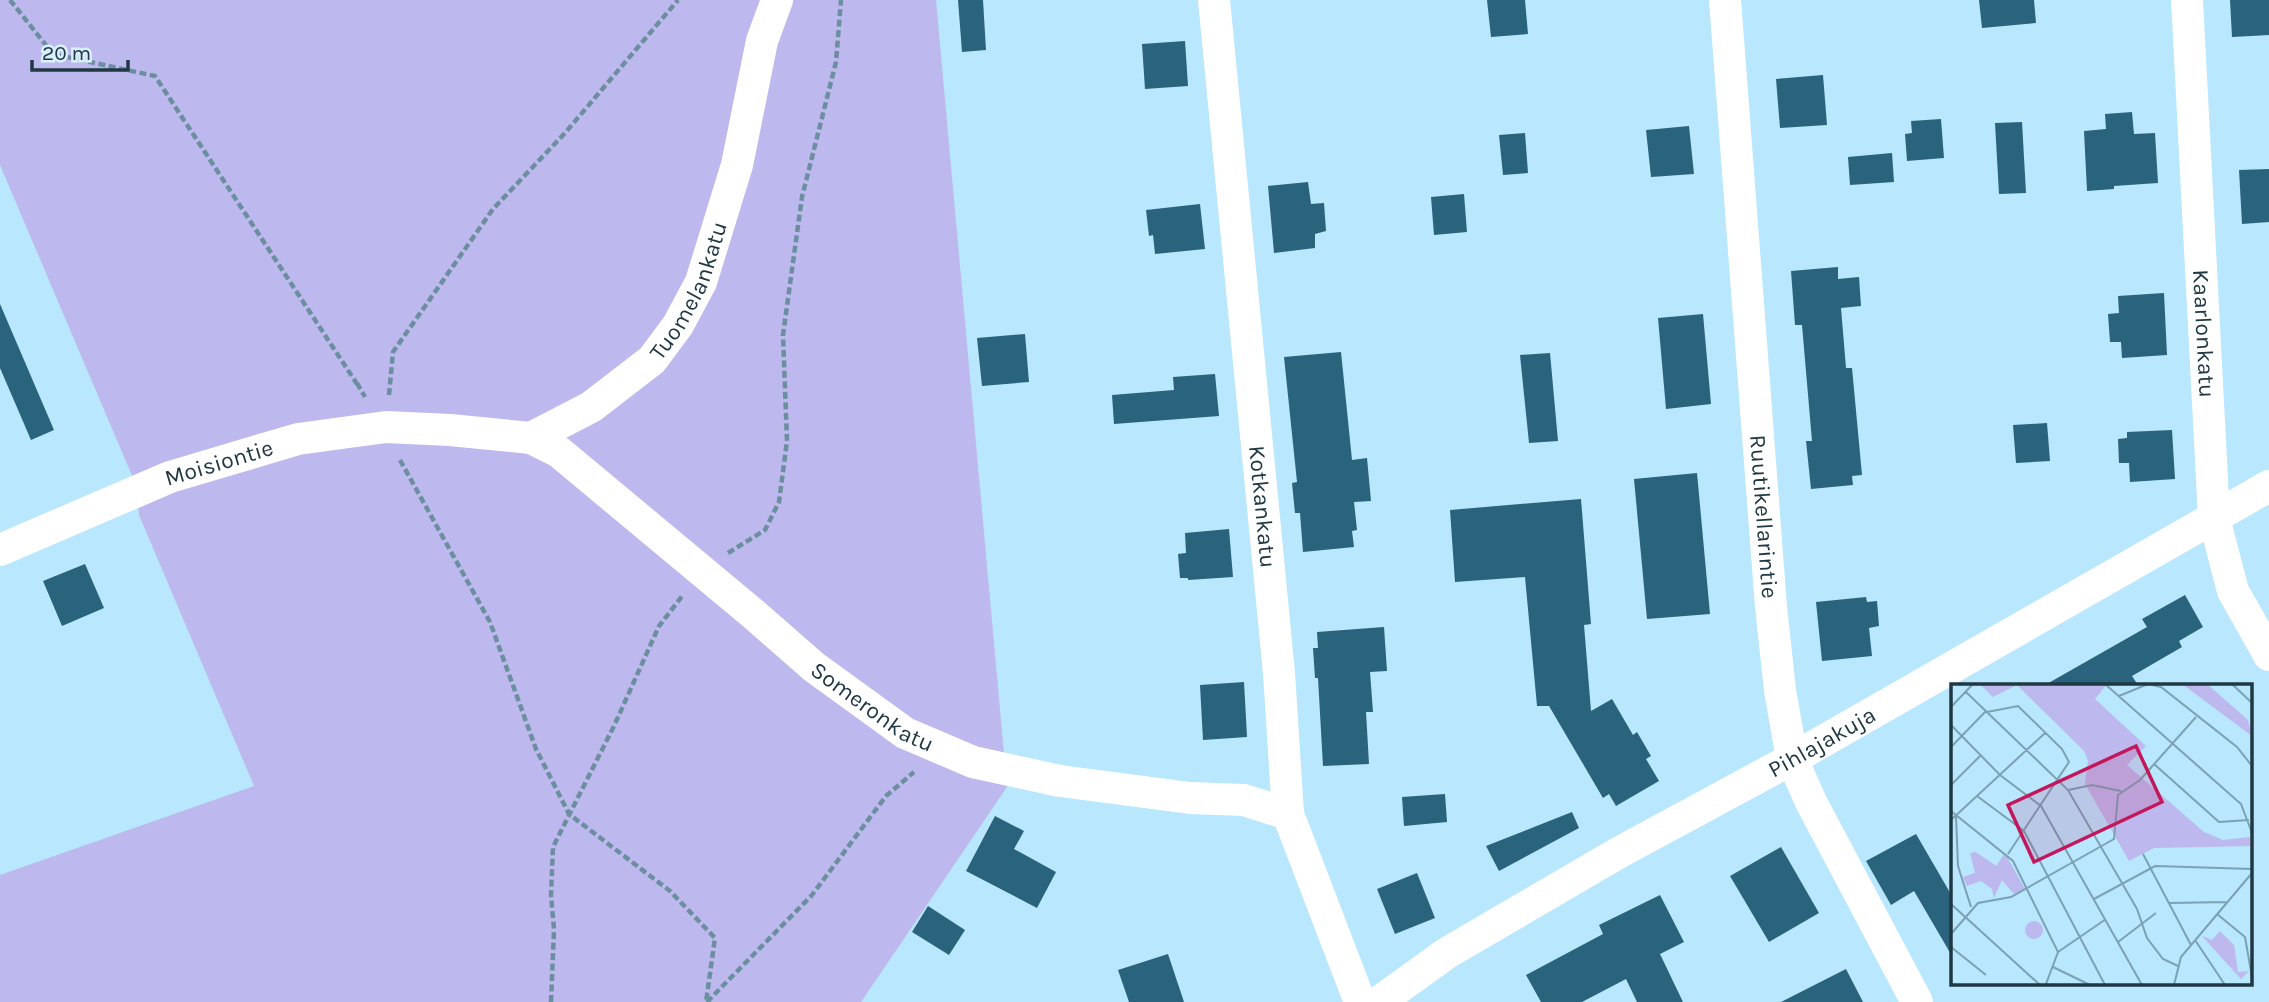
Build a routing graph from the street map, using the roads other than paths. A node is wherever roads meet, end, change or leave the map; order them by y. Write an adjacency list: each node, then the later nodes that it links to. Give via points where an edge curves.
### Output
1 (776, 0): 5 (street, Tuomelankatu, via 762,41 737,165 701,282 678,325 652,360 591,407)
2 (1214, 0): 11 (street, Kotkankatu, via 1278,660)
3 (1726, 0): 10 (street, Ruutikellarintie, via 1771,607)
4 (2187, 0): 7 (street, Kaarlonkatu)
5 (531, 438): 8 (street, Moisiontie, via 450,430 384,430 298,439 170,477); 11 (street, Someronkatu, via 559,452 814,667 905,733 973,762 1060,781 1190,798 1244,800)
6 (2269, 486): 7 (street, Pihlajakuja)
7 (2214, 518): 9 (street, Kaarlonkatu, via 2233,591); 10 (street, Pihlajakuja)
8 (0, 550)
9 (2269, 654)
10 (1792, 759): 13 (street, Pihlajakuja, via 1447,953); 14 (street, Ruutikellarintie)
11 (1288, 814): 12 (street, Kotkankatu)
12 (1360, 1002)
13 (1379, 1002)
14 (1917, 1002)

